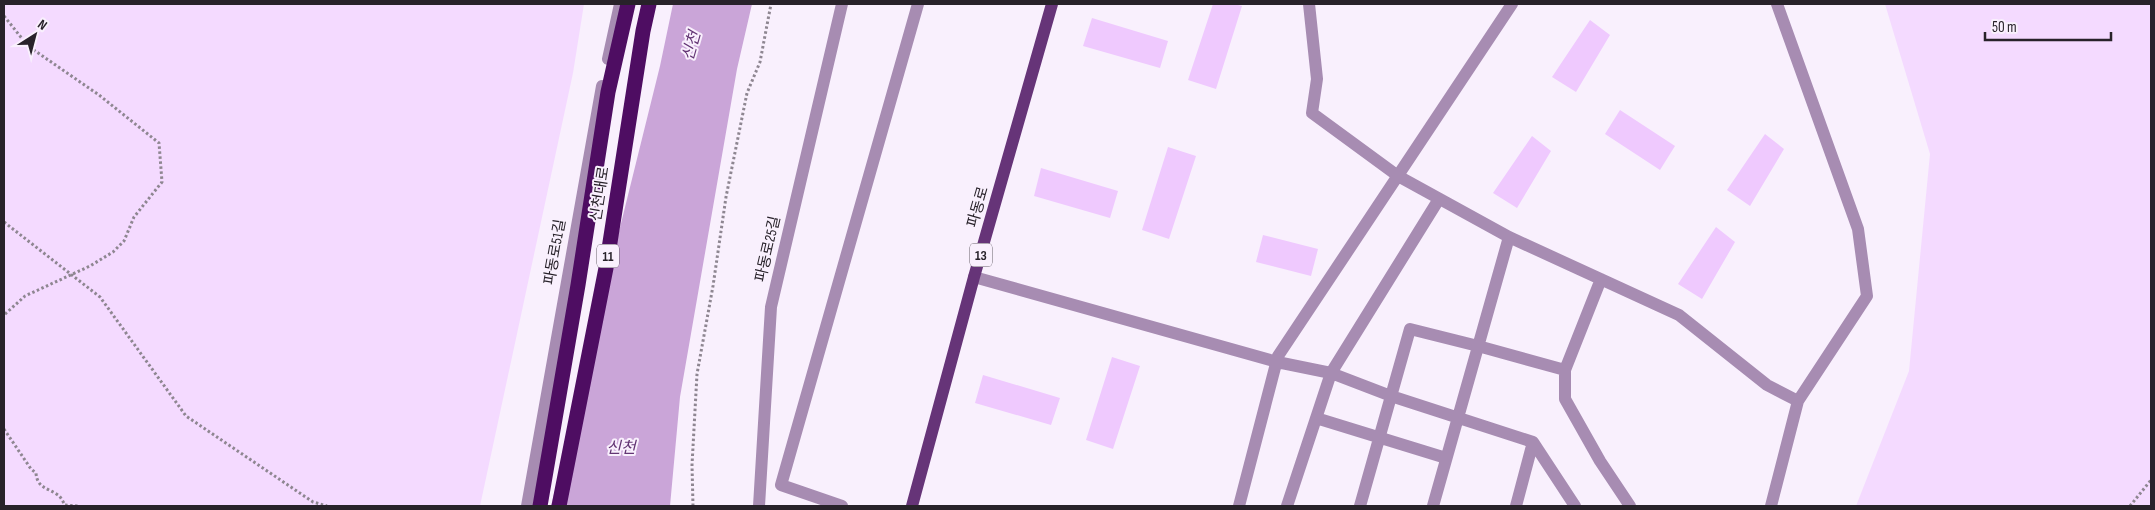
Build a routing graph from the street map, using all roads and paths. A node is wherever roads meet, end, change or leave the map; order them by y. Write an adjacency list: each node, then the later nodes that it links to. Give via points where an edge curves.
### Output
1 (620, 4): 37 (street, 파동로51길, via 595,119)
2 (628, 4): 38 (highway, 신천대로 / 11, via 608,92)
3 (649, 4): 39 (highway, 신천대로 / 11, via 606,268)
4 (771, 4): 40 (path, via 760,62 747,93 726,197 697,374)
5 (842, 4): 32 (street, 파동로25길, via 771,307)
6 (918, 4): 34 (street)
7 (1052, 4): 17 (main road, 파동로 / 13)
8 (1309, 4): 12 (street, via 1317,79 1312,113)
9 (1512, 4): 12 (street)
10 (1777, 4): 25 (street, via 1858,229 1867,296)
11 (4, 16): 16 (path, via 28,46 98,94 159,143 162,182 134,217 124,241 113,252)
12 (1398, 176): 13 (street); 21 (street)
13 (1439, 199): 15 (street); 23 (street)
14 (4, 222): 16 (path)
15 (1509, 237): 18 (street); 20 (street)
16 (70, 274): 19 (path, via 25,296); 36 (path, via 100,297 186,416 313,502)
17 (974, 277): 21 (street); 43 (main road, 파동로 / 13)
18 (1601, 279): 22 (street); 25 (street, via 1679,315 1767,385)
19 (4, 315)
20 (1478, 346): 22 (street); 24 (street, via 1410,330); 26 (street)
21 (1276, 362): 23 (street); 44 (street)
22 (1565, 370): 50 (street, via 1565,399)
23 (1331, 373): 24 (street); 27 (street)
24 (1391, 396): 26 (street); 29 (street)
25 (1798, 401): 51 (street)
26 (1458, 417): 30 (street); 31 (street)
27 (1316, 418): 29 (street); 45 (street)
28 (4, 429): 35 (path, via 36,473 41,486 58,494 65,505)
29 (1380, 437): 31 (street); 46 (street)
30 (1533, 442): 48 (street); 49 (street)
31 (1446, 458): 47 (street)
32 (760, 478): 34 (street); 41 (street, 파동로25길)
33 (2151, 480): 52 (path)
34 (781, 485): 42 (street)
35 (78, 506)
36 (327, 506)
37 (527, 506)
38 (540, 506)
39 (559, 506)
40 (693, 506)
41 (759, 506)
42 (842, 506)
43 (912, 506)
44 (1239, 506)
45 (1287, 506)
46 (1360, 506)
47 (1432, 506)
48 (1516, 506)
49 (1576, 506)
50 (1630, 506)
51 (1771, 506)
52 (2130, 506)

